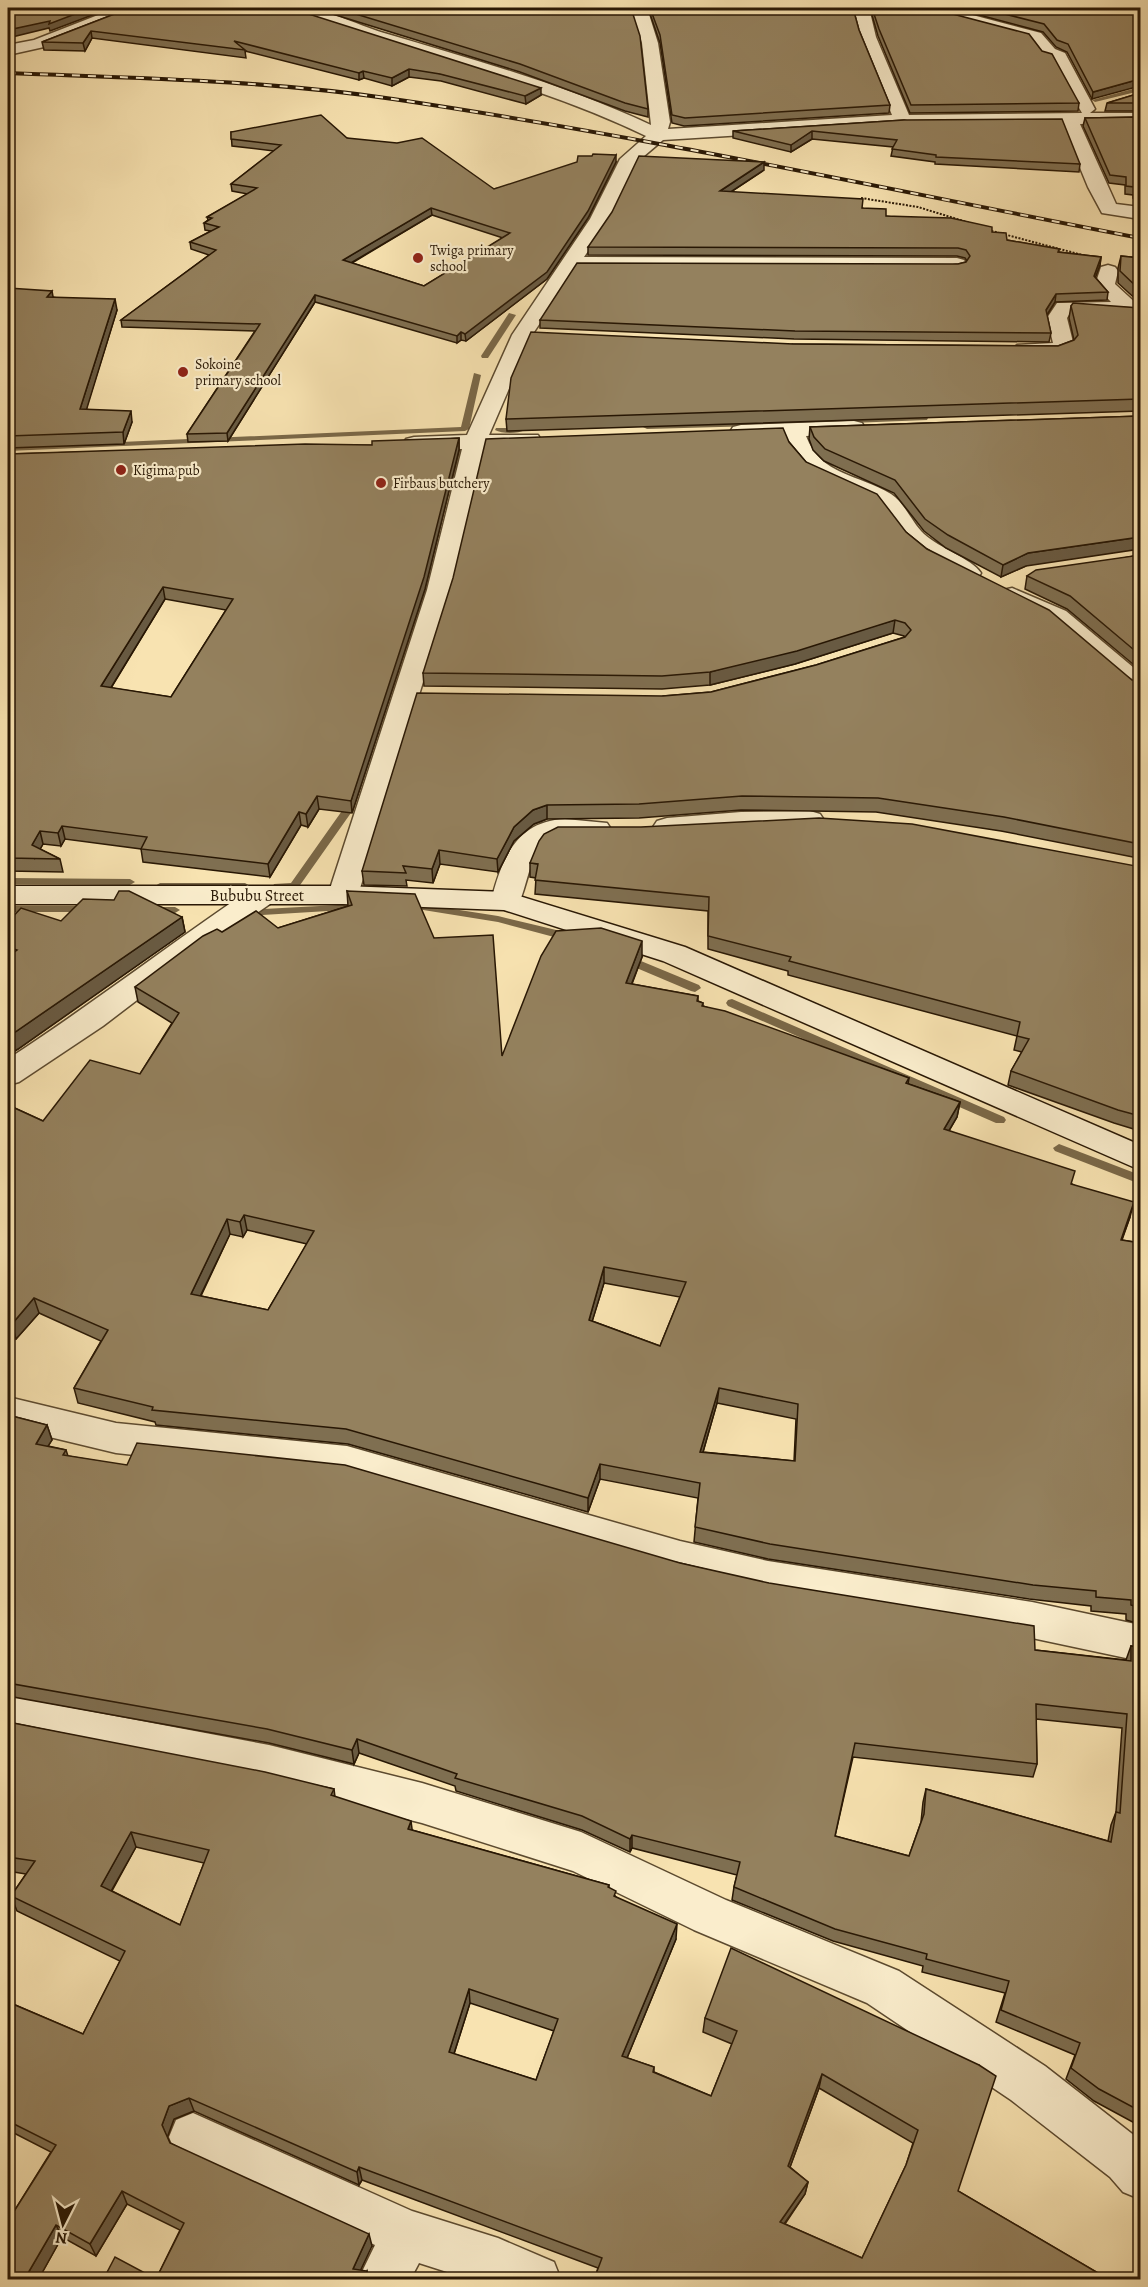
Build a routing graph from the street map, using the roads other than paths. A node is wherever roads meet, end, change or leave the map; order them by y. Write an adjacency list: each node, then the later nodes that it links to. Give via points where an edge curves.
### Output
1 (129, 8): 6 (street, via 38,44)
2 (292, 8): 12 (street, via 312,10 370,34 500,71)
3 (639, 8): 12 (street, via 650,43 661,122)
4 (861, 8): 11 (street, via 868,37)
5 (930, 8): 8 (street, via 1035,36 1049,53 1059,57)
6 (8, 50)
7 (1119, 100): 8 (street)
8 (1086, 109): 9 (street)
9 (1064, 118): 10 (street); 11 (street); 13 (street, via 1084,151 1096,190 1109,209)
10 (1140, 118)
11 (903, 120): 12 (street)
12 (658, 135): 14 (street, via 629,159 600,219)
13 (1140, 213)
14 (572, 263): 15 (street); 23 (street)
15 (957, 264)
16 (1108, 270): 17 (street, via 1105,285)
17 (1136, 314): 18 (street, via 1064,307 1058,318 1064,346 1061,350)
18 (1000, 350)
19 (873, 428): 20 (street)
20 (792, 430): 21 (street); 26 (street, via 801,453 815,468 885,500 915,538 929,549)
21 (722, 433)
22 (557, 439): 23 (street)
23 (475, 442): 24 (street); 30 (street, via 417,696)
24 (395, 444)
25 (1026, 575): 26 (street)
26 (1002, 590): 27 (street, via 1058,616)
27 (1140, 686)
28 (841, 821): 32 (street, via 741,821 634,829 547,830 536,836 513,870)
29 (8, 895): 31 (street, Bububu Street)
30 (343, 895): 31 (street, Bububu Street); 32 (street, Bububu Street)
31 (260, 897): 33 (street, via 92,1019)
32 (506, 901): 34 (street, Bububu Street, via 674,954)
33 (8, 1074)
34 (1140, 1158)
35 (8, 1412): 36 (street, via 116,1438 347,1462 680,1558 768,1578 1032,1620)
36 (1140, 1643)
37 (8, 1715): 39 (street, via 269,1765 422,1803 581,1853 710,1915 883,1987 1028,2082 1127,2160)
38 (193, 2137): 40 (street)
39 (1140, 2175)
40 (407, 2234): 41 (street); 42 (street)
41 (383, 2280)
42 (536, 2280)

